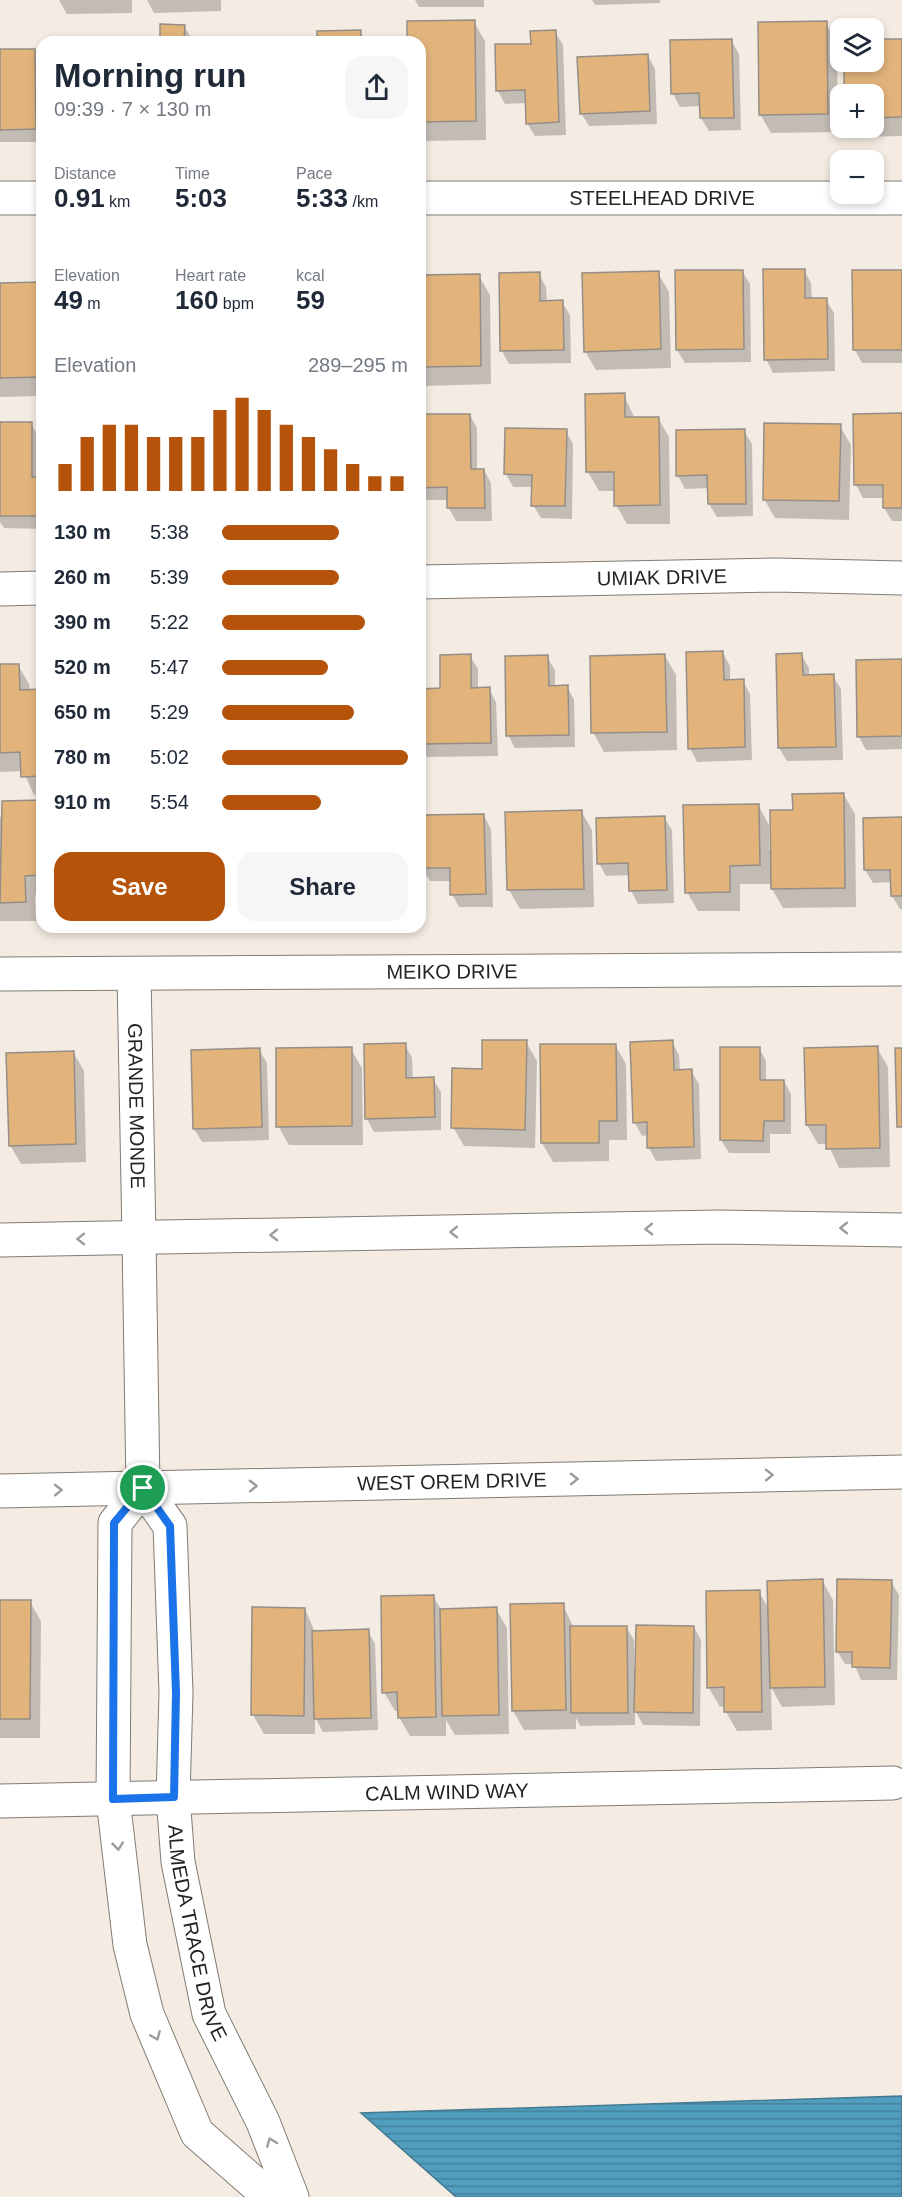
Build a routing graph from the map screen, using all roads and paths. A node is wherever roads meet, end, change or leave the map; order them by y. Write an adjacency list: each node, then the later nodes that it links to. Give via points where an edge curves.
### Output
1 (0, 198): 2 (street)
2 (36, 198)
3 (426, 198): 4 (street, STEELHEAD DRIVE)
4 (902, 198)
5 (902, 578): 6 (street, UMIAK DRIVE, via 776,575)
6 (426, 582)
7 (36, 588): 8 (street)
8 (0, 589)
9 (902, 969): 11 (street, MEIKO DRIVE)
10 (0, 974): 11 (street, MEIKO DRIVE)
11 (134, 974): 13 (street, GRANDE MONDE)
12 (902, 1230): 13 (street, one-way to 13, via 718,1227)
13 (139, 1238): 14 (street, one-way to 14); 16 (street, GRANDE MONDE)
14 (0, 1240)
15 (902, 1472): 16 (street, WEST OREM DRIVE, one-way to 15)
16 (143, 1488): 17 (street, WEST OREM DRIVE, one-way to 16); 19 (street, ALMEDA TRACE DRIVE, via 170,1526 176,1693); 20 (street, via 114,1523)
17 (0, 1491)
18 (893, 1783): 19 (street, CALM WIND WAY)
19 (174, 1797): 20 (street, CALM WIND WAY); 23 (street, ALMEDA TRACE DRIVE, one-way to 19, via 264,2122 209,2014 178,1862)
20 (113, 1799): 21 (street, CALM WIND WAY); 22 (street, one-way to 22, via 129,1945 147,2014 197,2133)
21 (0, 1802)
22 (270, 2197)
23 (292, 2197)

